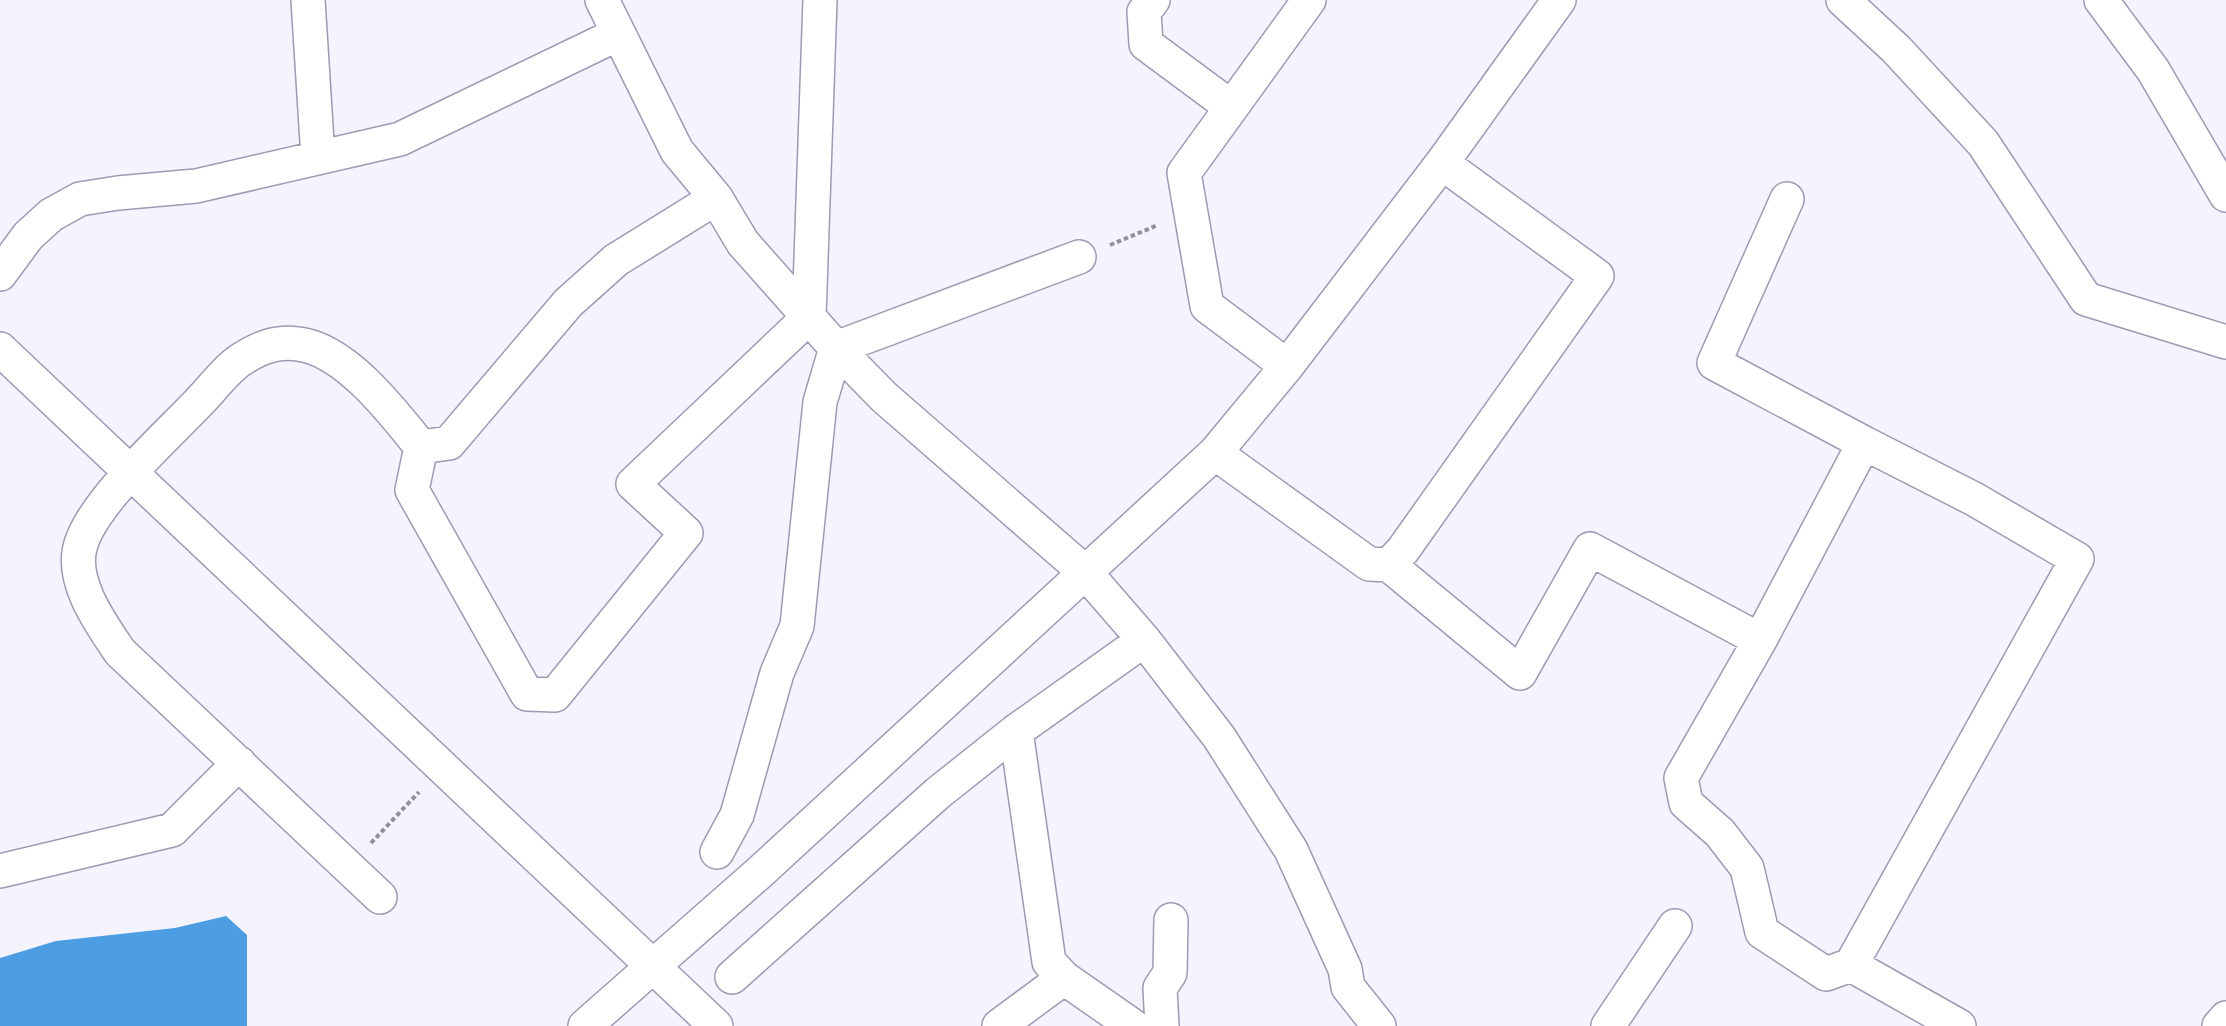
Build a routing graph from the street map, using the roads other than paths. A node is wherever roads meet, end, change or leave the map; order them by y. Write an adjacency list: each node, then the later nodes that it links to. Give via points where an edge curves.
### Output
1 (308, 0): 11 (street)
2 (602, 0): 9 (street)
3 (820, 0): 18 (street)
4 (1153, 0): 10 (street, via 1144,12 1146,44)
5 (1309, 0): 10 (street)
6 (1559, 0): 12 (street)
7 (1843, 0): 19 (street, via 1896,48 1983,143 2086,299)
8 (2101, 0): 13 (street, via 2153,70)
9 (618, 34): 11 (street, via 400,139); 14 (street, via 677,151)
10 (1231, 106): 22 (street, via 1184,173 1207,306)
11 (318, 158): 17 (street, via 196,186 80,199 51,215 28,236)
12 (1442, 163): 22 (street); 27 (street, via 1597,276)
13 (2226, 195)
14 (716, 198): 18 (street, via 743,243); 24 (street, via 616,260 568,303 449,442)
15 (1787, 199): 23 (street, via 1714,363)
16 (1079, 257): 20 (street)
17 (0, 274)
18 (809, 317): 20 (street); 24 (street, via 633,484 686,533 555,695 527,694 412,490)
19 (2226, 342)
20 (836, 348): 28 (street, via 884,396); 33 (street, via 820,402 797,626 777,673 738,815)
21 (0, 349): 26 (street)
22 (1287, 366): 25 (street)
23 (1864, 443): 30 (street); 38 (street, via 2077,559)
24 (421, 447): 26 (street, via 368,387 332,355 298,344 266,346 239,361)
25 (1215, 453): 27 (street, via 1369,564); 28 (street)
26 (131, 473): 32 (street, via 92,520 80,545 81,577 94,615 120,652); 39 (street)
27 (1389, 565): 30 (street, via 1520,673 1590,549)
28 (1086, 573): 29 (street); 39 (street)
29 (1144, 640): 31 (street); 48 (street, via 1219,736 1291,850 1345,969 1348,987)
30 (1760, 640): 38 (street, via 1681,778 1686,803 1720,832 1747,868 1762,932 1826,974)
31 (1016, 731): 40 (street, via 938,793); 41 (street, via 1049,962)
32 (239, 763): 34 (street, via 172,830); 35 (street)
33 (717, 852)
34 (0, 871)
35 (380, 897)
36 (1171, 920): 47 (street, via 1170,973 1160,988)
37 (1675, 926): 49 (street)
38 (1851, 965): 50 (street)
39 (654, 967): 43 (street); 44 (street)
40 (732, 977)
41 (1064, 978): 45 (street); 46 (street)
42 (2226, 1018): 51 (street)
43 (585, 1026)
44 (716, 1026)
45 (999, 1026)
46 (1133, 1026)
47 (1162, 1026)
48 (1379, 1026)
49 (1608, 1026)
50 (1959, 1026)
51 (2219, 1026)

